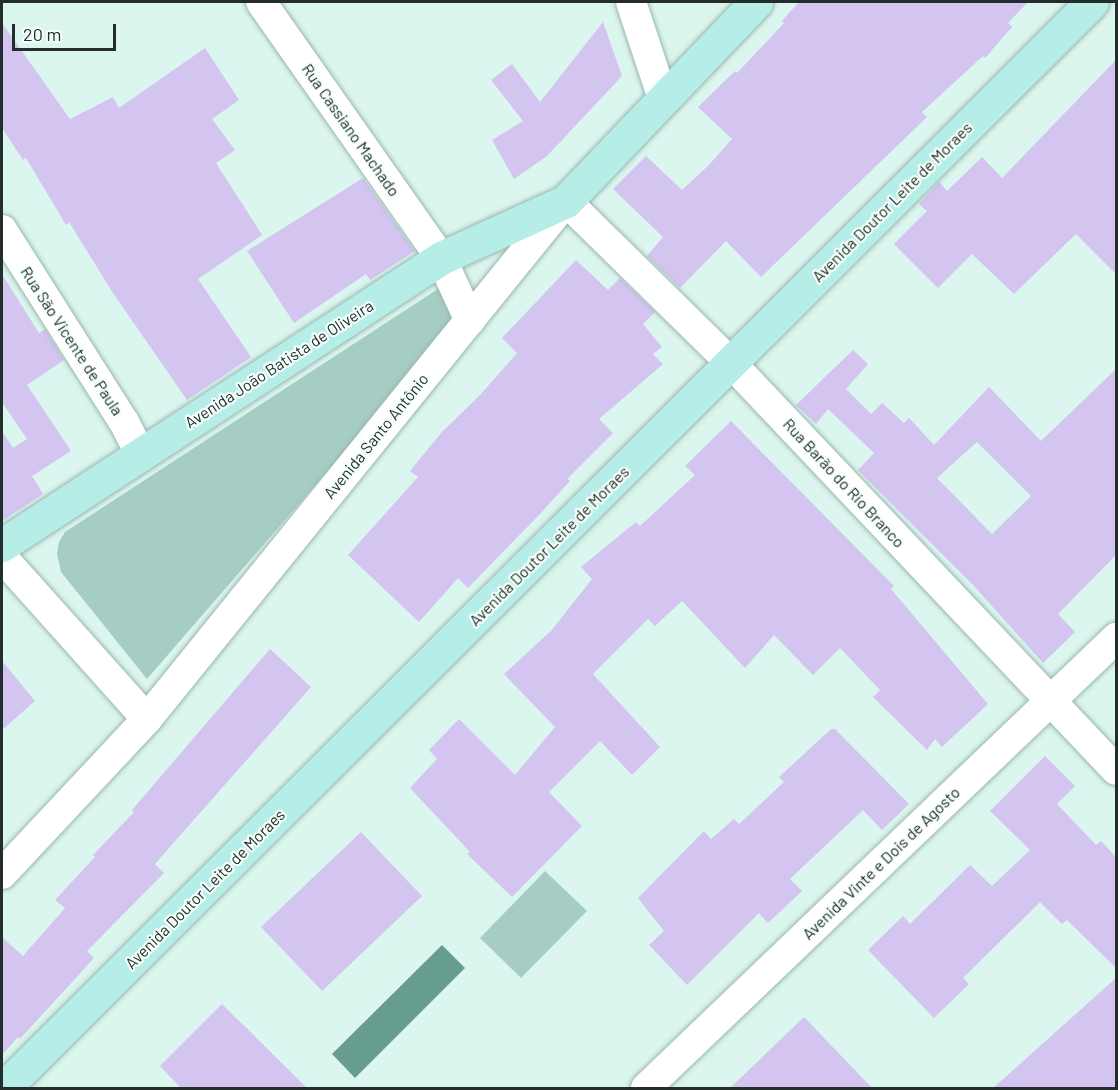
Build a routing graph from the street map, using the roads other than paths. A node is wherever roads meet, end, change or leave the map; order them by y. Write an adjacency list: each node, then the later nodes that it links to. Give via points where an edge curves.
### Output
1 (261, 2): 8 (street, Rua Cassiano Machado)
2 (631, 2): 5 (street)
3 (756, 2): 5 (street, Avenida Santo Antônio)
4 (1092, 2): 10 (street, Avenida Doutor Leite de Moraes)
5 (663, 99): 6 (street, Avenida Santo Antônio)
6 (566, 201): 8 (street, Avenida João Batista de Oliveira); 9 (street, Avenida Santo Antônio); 10 (street, Rua Barão do Rio Branco)
7 (2, 230): 11 (street, Rua São Vicente de Paula, via 124,422)
8 (441, 258): 9 (street, Rua Cassiano Machado); 11 (street, Avenida João Batista de Oliveira)
9 (470, 321): 16 (street, Avenida Santo Antônio)
10 (731, 363): 15 (street, Rua Barão do Rio Branco); 19 (street, Avenida Doutor Leite de Moraes)
11 (140, 454): 12 (street, Avenida João Batista de Oliveira)
12 (2, 545)
13 (2, 557): 16 (street)
14 (1116, 638): 15 (street, Avenida Vinte e Dois de Agosto)
15 (1050, 701): 17 (street, Rua Barão do Rio Branco); 20 (street, Avenida Vinte e Dois de Agosto)
16 (147, 719): 18 (street, Avenida Santo Antônio)
17 (1116, 770)
18 (2, 874)
19 (4, 1089)
20 (646, 1089)

